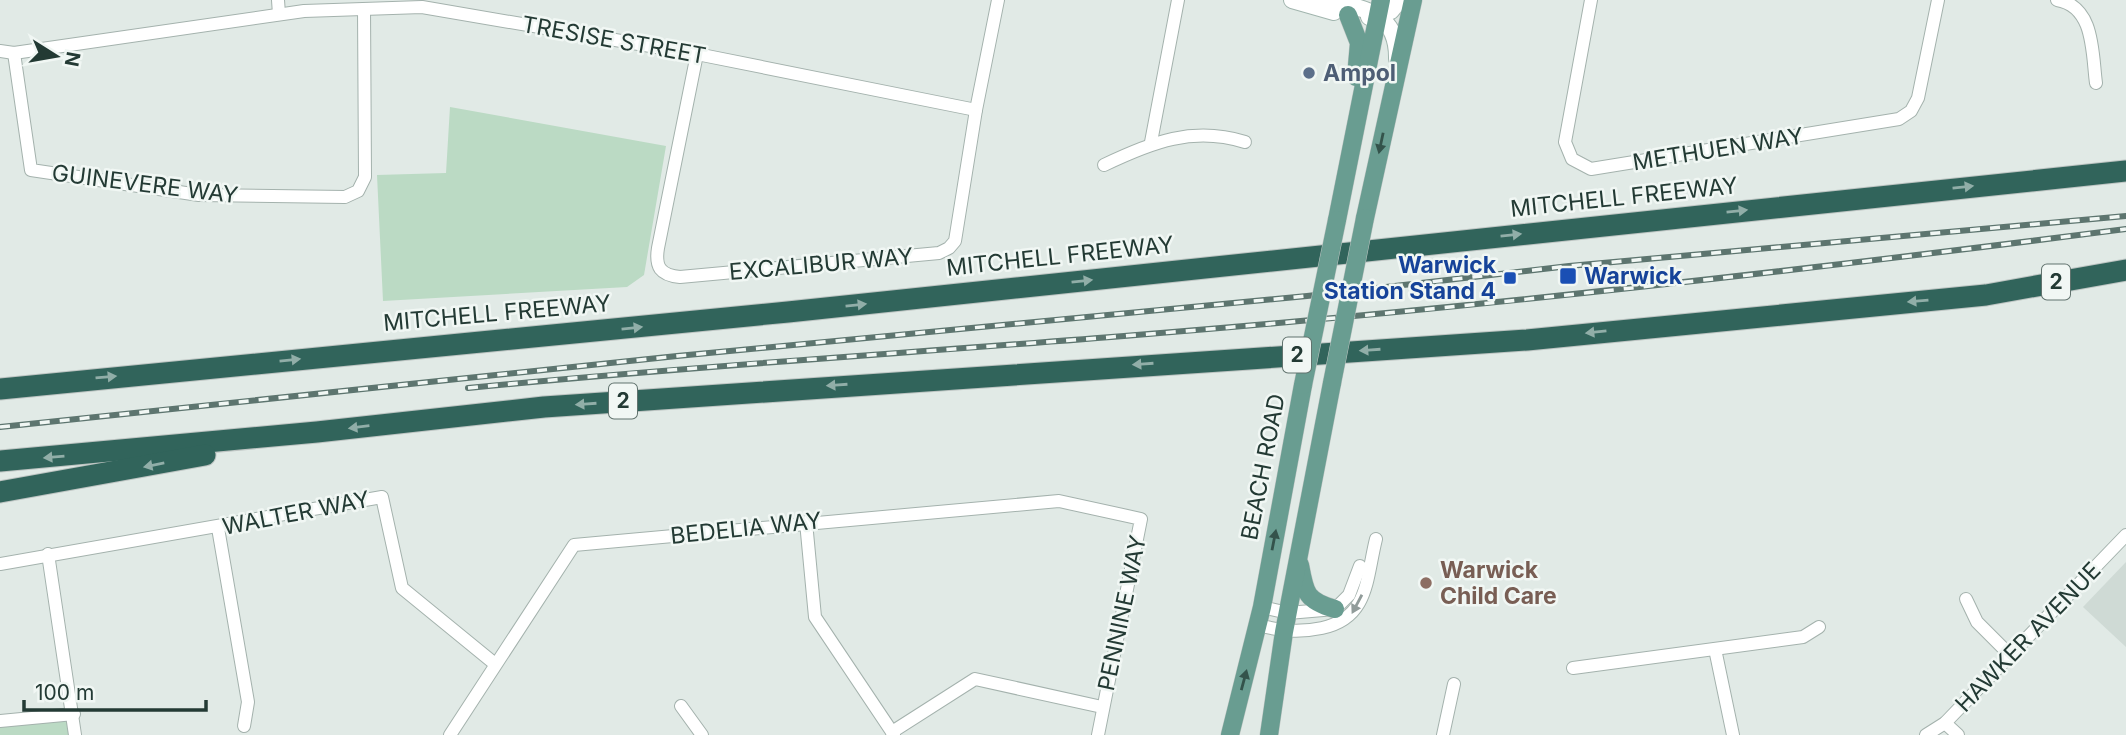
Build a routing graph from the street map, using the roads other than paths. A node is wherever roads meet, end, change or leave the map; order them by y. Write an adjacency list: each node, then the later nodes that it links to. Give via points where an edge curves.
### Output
1 (278, 0): 14 (street)
2 (998, 0): 21 (street, EXCALIBUR WAY)
3 (1178, 0): 22 (street)
4 (1292, 0): 15 (main road)
5 (1324, 0): 12 (main road)
6 (1400, 0): 12 (main road, via 1391,11)
7 (1413, 0): 19 (main road)
8 (1591, 0): 9 (street, METHUEN WAY, via 1565,137 1572,159 1591,169 1904,117 1918,98)
9 (1938, 0)
10 (2057, 0): 20 (street, via 2078,10 2088,26)
11 (303, 6): 13 (street, TRESISE STREET); 14 (street, TRESISE STREET)
12 (1379, 8): 15 (main road, via 1363,18); 19 (main road, via 1397,43); 26 (main road, BEACH ROAD)
13 (364, 9): 17 (street, GUINEVERE WAY, via 365,177 358,191 345,197 199,195 31,170); 18 (street, TRESISE STREET, via 422,7)
14 (279, 14): 17 (street, TRESISE STREET)
15 (1348, 15): 26 (main road, via 1359,43)
16 (0, 51): 17 (street, TRESISE STREET)
17 (14, 53)
18 (697, 54): 21 (street, TRESISE STREET); 21 (street, EXCALIBUR WAY, via 656,260 661,271 675,276 949,248 955,241)
19 (1396, 77): 44 (main road, one-way to 44, bridge)
20 (2096, 83)
21 (976, 110)
22 (1151, 142): 23 (street, via 1218,133); 24 (street)
23 (1245, 142)
24 (1104, 164)
25 (2126, 165): 28 (highway)
26 (1347, 171): 50 (main road, BEACH ROAD, one-way to 26, bridge)
27 (2126, 171): 28 (highway, MITCHELL FREEWAY)
28 (2093, 173): 33 (highway, MITCHELL FREEWAY, one-way to 28, via 788,312)
29 (2126, 270): 31 (highway, 2)
30 (2126, 281): 31 (highway)
31 (1986, 295): 35 (highway, 2, one-way to 35, via 1527,340 544,407)
32 (0, 383): 33 (highway)
33 (38, 384): 34 (highway, MITCHELL FREEWAY)
34 (0, 388)
35 (317, 432): 36 (highway, 2, one-way to 36); 37 (highway, one-way to 37)
36 (0, 461)
37 (0, 492)
38 (1142, 519): 39 (street, BEDELIA WAY, via 1059,501); 59 (street, PENNINE WAY)
39 (806, 522): 55 (street, BEDELIA WAY, via 574,545); 64 (street, via 815,617)
40 (218, 528): 43 (street, WALTER WAY); 55 (street, WALTER WAY, via 382,497 402,588); 63 (street, via 248,702)
41 (2126, 535): 54 (street, HAWKER AVENUE)
42 (1376, 539): 52 (street, one-way to 52, via 1364,589 1348,619 1305,632)
43 (48, 554): 45 (street, WALTER WAY); 60 (street)
44 (1298, 555): 48 (main road, via 1307,595); 49 (main road)
45 (0, 564)
46 (1360, 566): 48 (street, via 1349,595)
47 (1966, 599): 54 (street, via 1977,622)
48 (1335, 610): 49 (street)
49 (1288, 613): 50 (street); 52 (main road)
50 (1260, 616): 52 (street); 69 (main road, BEACH ROAD, one-way to 50)
51 (1819, 627): 53 (street, via 1803,637)
52 (1284, 632): 70 (main road)
53 (1715, 649): 56 (street); 72 (street)
54 (2010, 655): 62 (street, HAWKER AVENUE)
55 (495, 664): 66 (street, BEDELIA WAY)
56 (1573, 668)
57 (1454, 684): 71 (street)
58 (681, 706): 67 (street)
59 (1102, 707): 64 (street, PENNINE WAY, via 975,679); 68 (street, PENNINE WAY)
60 (74, 714): 61 (street); 65 (street)
61 (0, 721)
62 (1945, 723): 73 (street, HAWKER AVENUE); 74 (street)
63 (244, 726)
64 (893, 733)
65 (75, 735)
66 (450, 735)
67 (702, 735)
68 (1098, 735)
69 (1230, 735)
70 (1269, 735)
71 (1443, 735)
72 (1733, 735)
73 (1926, 735)
74 (1958, 735)

